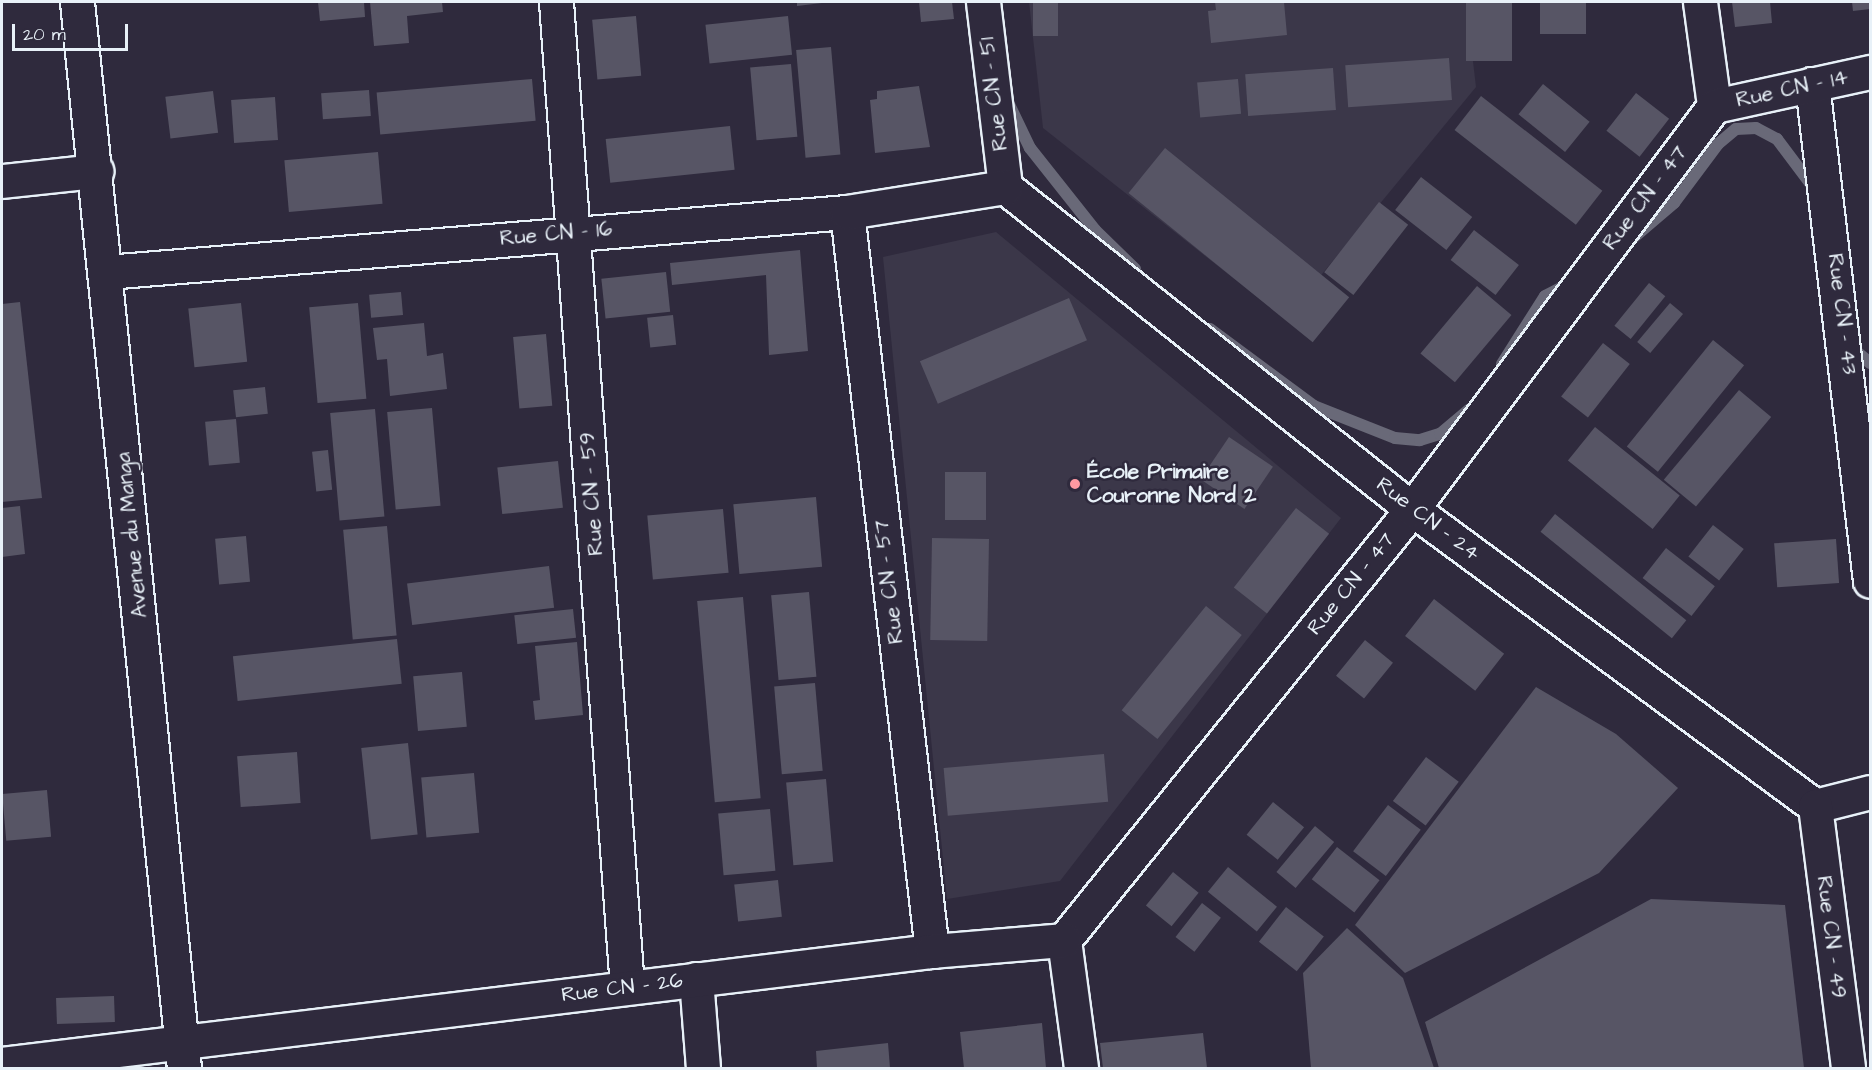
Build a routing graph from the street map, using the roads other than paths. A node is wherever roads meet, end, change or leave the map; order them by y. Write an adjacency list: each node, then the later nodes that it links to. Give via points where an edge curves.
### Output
1 (76, 2): 8 (street, Avenue du Manga)
2 (556, 2): 12 (street, Rue CN - 59)
3 (983, 2): 10 (street, Rue CN - 51)
4 (1700, 2): 7 (street)
5 (1870, 72): 6 (street, Rue CN - 14)
6 (1812, 84): 7 (street, Rue CN - 14); 14 (street, Rue CN - 43)
7 (1714, 106): 15 (street, Rue CN - 47)
8 (96, 171): 9 (street); 13 (street, Avenue du Manga)
9 (2, 181)
10 (1005, 187): 11 (street, Rue CN - 16); 15 (street, Rue CN - 24)
11 (847, 213): 12 (street, Rue CN - 16); 20 (street, Rue CN - 57)
12 (573, 232): 13 (street, Rue CN - 16); 22 (street, Rue CN - 59)
13 (106, 272): 23 (street, Avenue du Manga)
14 (1862, 406): 16 (street, Rue CN - 43)
15 (1412, 508): 18 (street, Rue CN - 24); 19 (street, Rue CN - 47)
16 (1870, 581)
17 (1870, 792): 18 (street)
18 (1815, 806): 27 (street, Rue CN - 49)
19 (1064, 940): 20 (street, Rue CN - 26); 26 (street)
20 (932, 951): 21 (street, Rue CN - 26)
21 (696, 979): 22 (street, Rue CN - 26); 25 (street)
22 (627, 987): 23 (street, Rue CN - 26)
23 (183, 1054): 24 (street, Rue CN - 26)
24 (2, 1064)
25 (703, 1068)
26 (1081, 1068)
27 (1848, 1068)

